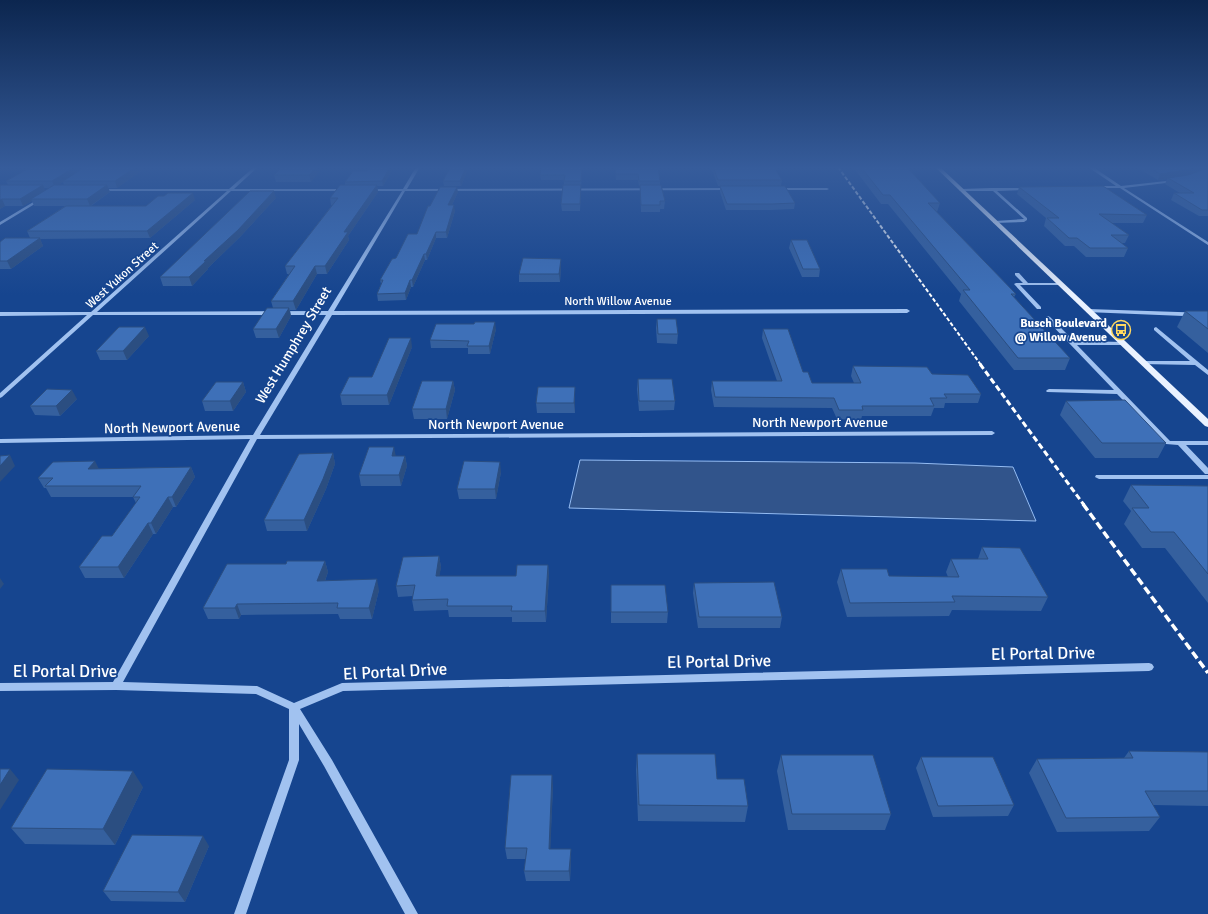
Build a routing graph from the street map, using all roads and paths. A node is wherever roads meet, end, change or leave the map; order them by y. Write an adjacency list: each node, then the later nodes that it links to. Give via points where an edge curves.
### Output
1 (23, 210): 8 (street)
2 (210, 210): 18 (street, West Yukon Street)
3 (392, 210): 16 (street, West Humphrey Street)
4 (981, 210): 7 (main road)
5 (1016, 210): 7 (street, via 1026,219 1024,221)
6 (1155, 210): 9 (street)
7 (994, 222): 12 (main road)
8 (0, 224)
9 (1208, 244)
10 (1017, 274): 11 (street)
11 (1027, 284): 12 (street); 13 (street, via 1016,284)
12 (1060, 284): 15 (main road)
13 (1039, 308)
14 (907, 311): 16 (street, North Willow Avenue)
15 (1088, 311): 19 (street); 23 (main road)
16 (330, 312): 18 (street, North Willow Avenue); 32 (street, West Humphrey Street)
17 (0, 314): 18 (street)
18 (94, 314): 29 (street, West Yukon Street)
19 (1208, 315)
20 (1048, 318): 22 (street)
21 (1156, 329): 25 (street)
22 (1072, 342): 23 (street); 28 (street)
23 (1122, 342): 24 (main road)
24 (1143, 363): 25 (street); 30 (main road)
25 (1196, 363): 26 (street)
26 (1208, 373)
27 (1049, 391): 28 (street)
28 (1118, 392): 34 (street, via 1168,443)
29 (0, 396)
30 (1208, 424)
31 (992, 433): 32 (street, North Newport Avenue)
32 (255, 437): 33 (street, North Newport Avenue); 40 (street, West Humphrey Street)
33 (0, 441)
34 (1180, 443): 35 (street); 36 (street)
35 (1208, 443)
36 (1208, 472)
37 (1099, 477): 38 (street)
38 (1208, 477)
39 (1149, 667): 42 (street, El Portal Drive, via 342,687)
40 (116, 686): 41 (street, El Portal Drive); 42 (street, El Portal Drive, via 257,690)
41 (0, 687)
42 (294, 707): 43 (street, via 294,760); 44 (street)
43 (240, 914)
44 (412, 914)

